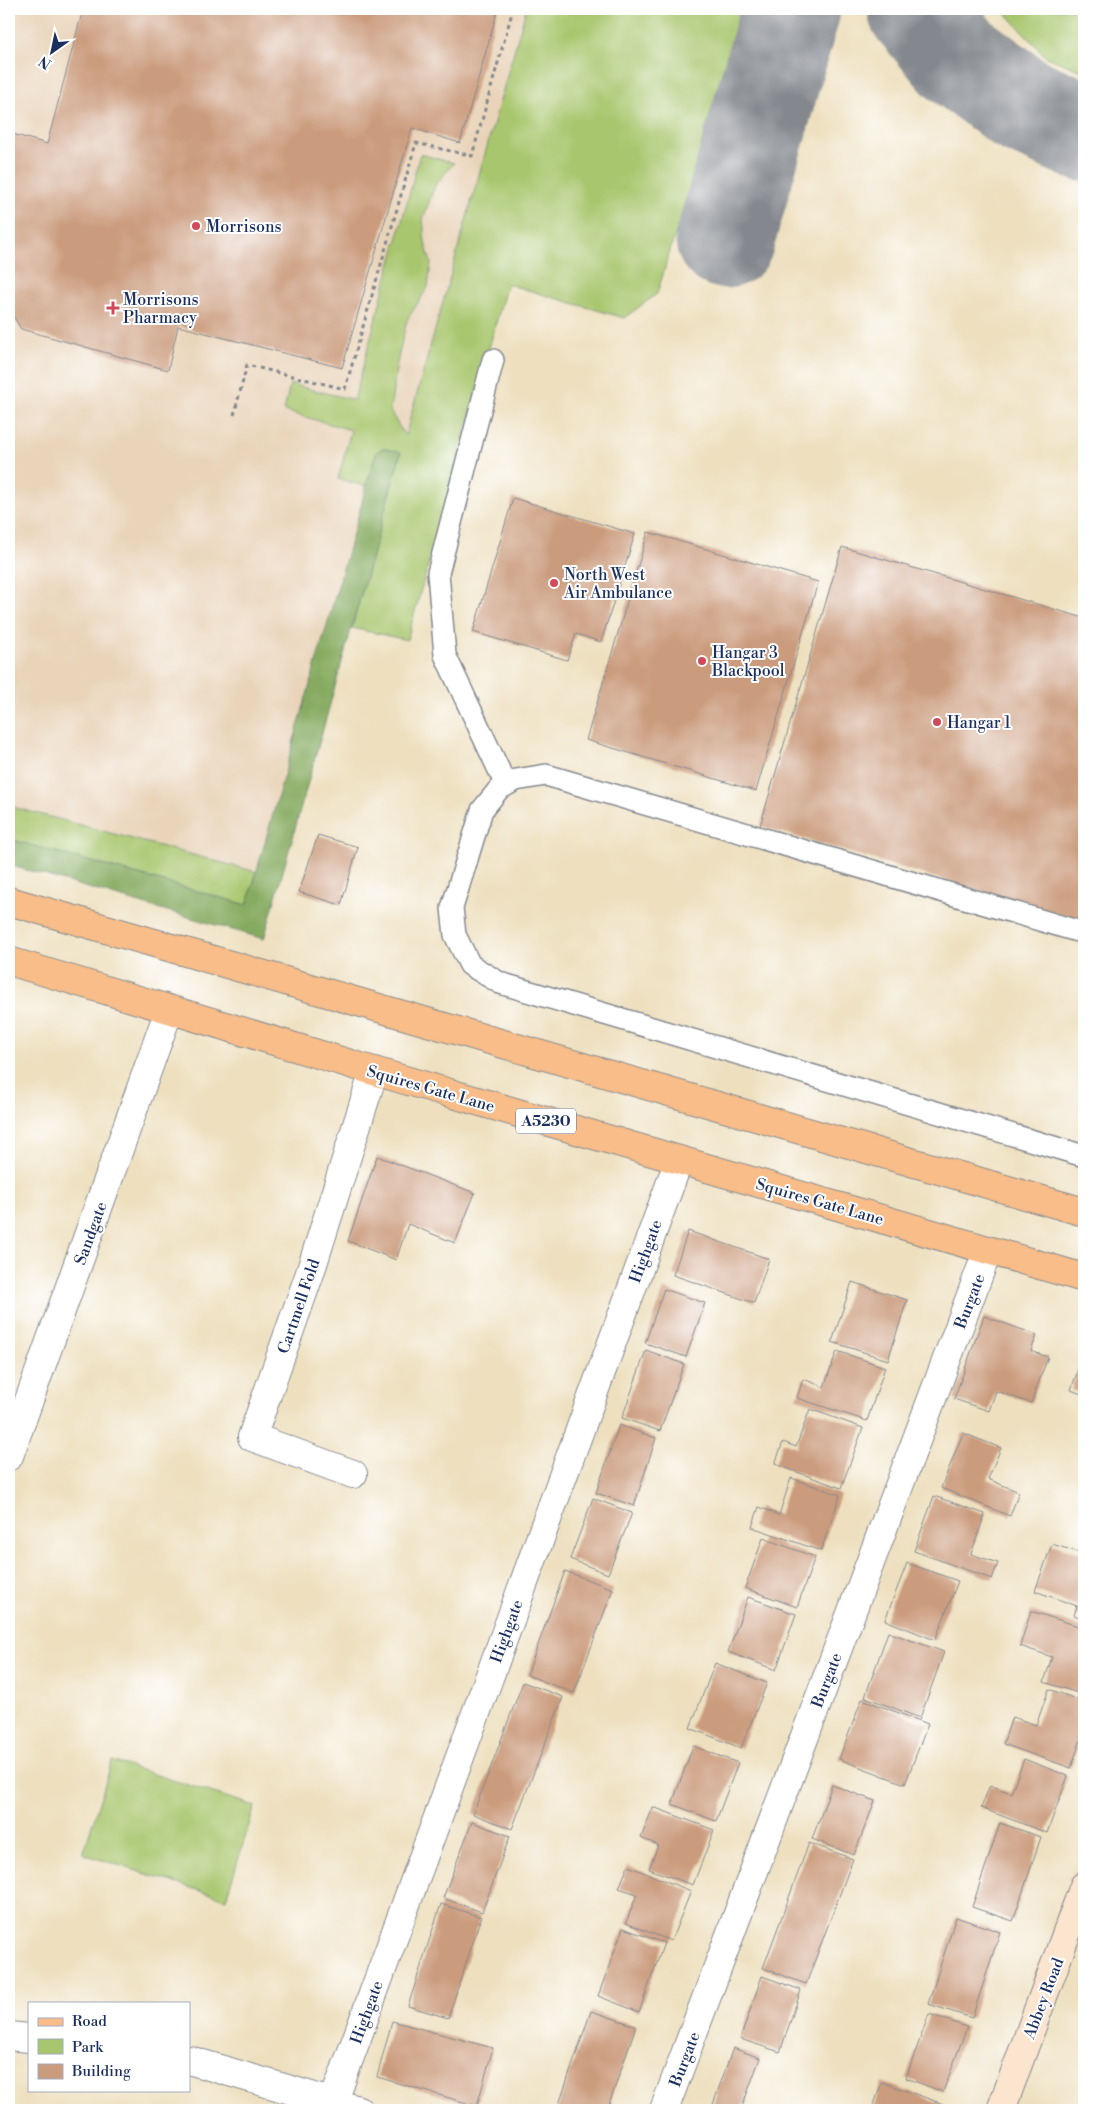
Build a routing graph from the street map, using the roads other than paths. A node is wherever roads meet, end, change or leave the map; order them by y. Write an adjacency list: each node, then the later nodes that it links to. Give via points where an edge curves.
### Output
1 (493, 360): 2 (lane, via 438,572 444,655)
2 (506, 785): 4 (lane, via 546,775); 8 (lane, via 482,810 452,908 455,935 470,965 500,983)
3 (9, 901): 10 (main road)
4 (1084, 933)
5 (9, 961): 6 (main road, Squires Gate Lane / A5230)
6 (169, 1010): 7 (main road, Squires Gate Lane / A5230); 13 (street, Sandgate)
7 (374, 1071): 9 (main road, Squires Gate Lane / A5230); 14 (street, Cartmell Fold, via 310,1273 252,1437)
8 (1084, 1156)
9 (678, 1160): 11 (main road, Squires Gate Lane / A5230); 20 (street, Highgate)
10 (1084, 1212)
11 (988, 1250): 12 (main road, Squires Gate Lane / A5230); 21 (street, Burgate)
12 (1084, 1278)
13 (9, 1456)
14 (353, 1474)
15 (1084, 1886): 16 (street, Abbey Road)
16 (1077, 1928): 22 (street, Abbey Road)
17 (9, 2036): 18 (street)
18 (28, 2038)
19 (190, 2060): 20 (street)
20 (346, 2106)
21 (664, 2110)
22 (1001, 2110)

